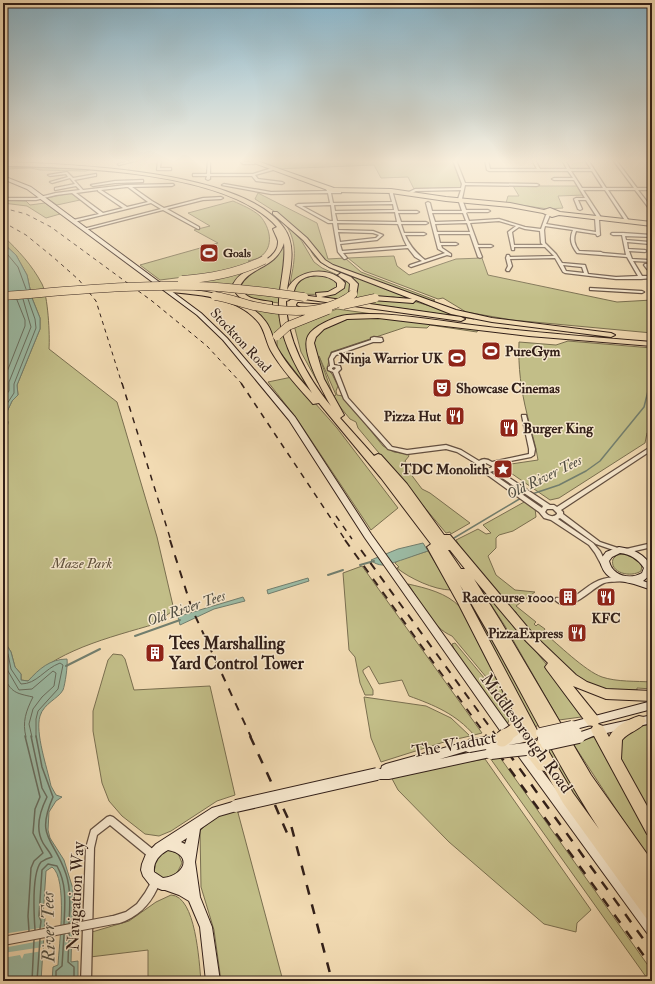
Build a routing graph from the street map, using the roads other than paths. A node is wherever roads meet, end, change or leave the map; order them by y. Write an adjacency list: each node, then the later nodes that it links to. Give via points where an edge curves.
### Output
1 (54, 206): 30 (main road, Stockton Road)
2 (91, 206): 27 (street)
3 (123, 206): 17 (street)
4 (135, 206): 17 (street)
5 (158, 206): 18 (street)
6 (175, 206): 18 (street)
7 (258, 206): 41 (highway); 46 (highway, via 279,216); 87 (highway, via 283,224 292,241 294,255); 101 (highway, via 278,223 288,243 289,255 282,291 282,306 290,345 313,388)
8 (300, 206): 33 (street)
9 (332, 206): 22 (street)
10 (395, 206): 20 (street)
11 (429, 206): 24 (street)
12 (463, 206): 25 (street)
13 (513, 206): 26 (main road)
14 (579, 206): 19 (street)
15 (592, 206): 29 (street)
16 (617, 206): 31 (street)
17 (126, 208): 27 (street)
18 (163, 209): 40 (street); 42 (street)
19 (580, 209)
20 (397, 211): 22 (street); 23 (street); 34 (street)
21 (488, 211): 25 (street)
22 (334, 212): 33 (street)
23 (417, 212)
24 (430, 212): 25 (street); 36 (street)
25 (466, 212): 32 (street)
26 (547, 213): 28 (main road, via 554,210); 38 (street)
27 (102, 214): 30 (street)
28 (557, 214): 29 (main road); 38 (street)
29 (599, 218): 31 (main road); 44 (street, via 598,234)
30 (74, 221): 42 (main road, Stockton Road)
31 (627, 221): 37 (main road)
32 (469, 222): 36 (street); 39 (street, via 499,220); 48 (street)
33 (335, 223): 34 (street); 45 (street)
34 (400, 223): 35 (street); 49 (street)
35 (426, 223)
36 (433, 223): 47 (street)
37 (652, 224)
38 (545, 225): 43 (street); 44 (street)
39 (519, 226): 43 (street); 61 (street, via 510,232 513,248)
40 (198, 228)
41 (275, 228): 82 (highway, bridge, via 277,243 272,252 264,260 239,272); 88 (highway, via 280,236 278,251 264,265 239,279 236,286 238,293 246,298 269,304)
42 (85, 229): 115 (main road, Stockton Road, via 199,314 225,339 292,419)
43 (542, 230): 61 (street)
44 (575, 230): 70 (street, via 571,237 578,252)
45 (336, 231): 55 (street); 55 (street, via 373,232 381,236 378,239)
46 (297, 232): 85 (highway, bridge, via 314,259 352,281 355,287 353,294 333,306 295,310 256,306); 89 (highway, via 318,256 331,266)
47 (437, 233): 48 (street); 57 (street)
48 (472, 233): 59 (street)
49 (403, 234): 50 (street); 62 (street)
50 (424, 234)
51 (613, 234): 52 (street)
52 (623, 234): 53 (street); 54 (street)
53 (652, 236)
54 (625, 242): 56 (street); 63 (street)
55 (339, 243): 65 (street)
56 (650, 243)
57 (439, 244): 58 (street); 71 (street, via 440,249 448,255)
58 (456, 244)
59 (476, 246): 60 (street); 66 (street, via 479,255)
60 (491, 246)
61 (545, 246): 67 (street)
62 (409, 247): 65 (street); 71 (street, via 415,256)
63 (626, 250): 64 (street); 70 (street)
64 (645, 251)
65 (340, 252): 69 (street)
66 (485, 252)
67 (555, 256): 72 (street); 75 (street, via 508,257)
68 (651, 257): 73 (street)
69 (345, 258)
70 (629, 258): 73 (street); 79 (street)
71 (424, 261): 74 (street)
72 (560, 264): 76 (street, via 567,273); 76 (street, via 584,266)
73 (647, 265)
74 (411, 266)
75 (508, 270)
76 (586, 275): 78 (street)
77 (652, 277): 79 (street)
78 (616, 278): 79 (street); 83 (street)
79 (641, 278)
80 (162, 289): 85 (highway); 86 (highway, bridge); 88 (highway, bridge, via 239,291)
81 (590, 289): 83 (street)
82 (87, 290): 86 (highway, bridge); 88 (highway, bridge, via 184,286 238,288)
83 (620, 291): 84 (street)
84 (642, 292)
85 (215, 296): 95 (highway, bridge, via 256,316)
86 (3, 298)
87 (287, 299): 88 (highway, via 295,282 302,277 326,275 336,278 341,283 340,288 333,293); 99 (highway, via 290,321 300,355 319,388)
88 (303, 299): 90 (highway, via 348,309); 92 (highway); 93 (highway)
89 (454, 312): 91 (highway); 95 (highway, bridge, via 407,300 375,298 340,306 288,326)
90 (443, 323): 93 (highway); 99 (highway, via 365,315 334,320 317,330 311,340 313,357 324,387)
91 (511, 323): 92 (highway); 94 (highway)
92 (554, 330): 94 (highway)
93 (544, 334): 98 (highway)
94 (611, 335): 96 (highway)
95 (273, 336): 101 (highway, via 274,350 311,398 342,431)
96 (652, 338)
97 (373, 341): 103 (street, via 334,354 331,359 346,398 390,448 407,452 450,447)
98 (652, 344)
99 (340, 415): 112 (highway, via 399,481)
100 (524, 416): 104 (street, via 532,455)
101 (356, 441): 112 (highway)
102 (652, 448): 110 (street)
103 (479, 463): 104 (street, via 487,461); 105 (street, via 478,466)
104 (494, 466): 105 (street); 106 (street)
105 (485, 471): 106 (street)
106 (516, 488): 107 (street)
107 (538, 504): 108 (street); 109 (street)
108 (549, 507): 109 (street); 110 (street)
109 (542, 511): 111 (street, via 545,516)
110 (559, 512): 111 (street); 114 (street, via 598,543)
111 (552, 518): 117 (street, via 591,544)
112 (423, 519): 123 (highway, via 450,542); 129 (highway, via 429,542 464,603); 137 (highway, via 497,625 586,779); 139 (highway, via 454,568 578,784)
113 (652, 545): 114 (street)
114 (622, 551): 117 (main road, via 610,554 606,559); 118 (main road, via 641,558)
115 (380, 553): 142 (main road, Middlesbrough Road, via 474,688)
116 (652, 557): 118 (street)
117 (606, 569): 119 (main road); 120 (street)
118 (649, 569): 119 (main road, via 643,578)
119 (627, 580): 120 (street); 121 (main road)
120 (601, 582): 122 (street, via 570,602)
121 (652, 587)
122 (558, 600)
123 (530, 638): 124 (highway, via 572,679 583,686 606,694); 127 (highway)
124 (652, 696)
125 (652, 705): 127 (main road)
126 (646, 720): 127 (main road); 130 (highway, via 617,734 614,741)
127 (595, 728): 129 (main road, The Viaduct, bridge); 130 (highway)
128 (502, 739): 129 (highway, bridge); 131 (main road, The Viaduct, bridge, via 442,753)
129 (532, 740): 131 (main road, The Viaduct, bridge, via 464,758 389,774); 141 (highway, via 594,835)
130 (615, 761): 133 (highway)
131 (377, 774): 132 (main road, The Viaduct, bridge, via 236,806 216,812)
132 (195, 825): 134 (main road, The Viaduct); 136 (main road)
133 (652, 829)
134 (167, 844): 135 (main road); 136 (main road, via 184,849)
135 (152, 854): 138 (main road, via 147,870 150,877); 144 (street, Navigation Way, via 110,820 94,834 90,848)
136 (189, 860): 138 (main road, via 185,874 177,882); 140 (main road)
137 (652, 874)
138 (161, 883): 140 (main road, via 183,890); 143 (street, bridge, via 144,903 127,917)
139 (652, 892)
140 (194, 897): 145 (main road, via 206,927)
141 (652, 912)
142 (652, 928)
143 (3, 941)
144 (86, 981)
145 (213, 981)

